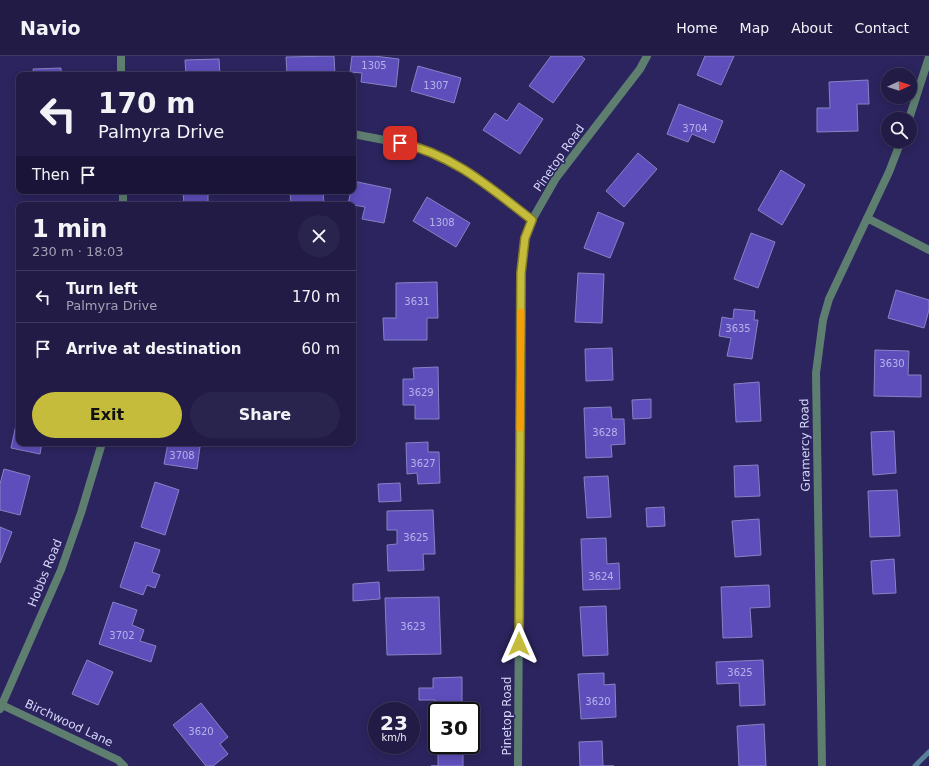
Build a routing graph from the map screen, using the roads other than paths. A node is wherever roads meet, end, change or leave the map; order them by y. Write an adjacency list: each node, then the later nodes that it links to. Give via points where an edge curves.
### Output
1 (121, 56): 4 (street)
2 (647, 56): 9 (street, Pinetop Road, via 640,69 556,178)
3 (929, 57): 5 (street)
4 (121, 72)
5 (911, 112)
6 (356, 135): 9 (street, via 416,146 469,172)
7 (898, 148): 8 (street, Gramercy Road)
8 (867, 218): 10 (street); 15 (street, Gramercy Road, via 829,299 823,320 816,373)
9 (532, 220): 14 (street, Pinetop Road, via 525,238 521,273)
10 (929, 250)
11 (101, 446): 12 (street, Hobbs Road, via 61,570)
12 (1, 707): 13 (street, Birchwood Lane, via 118,760)
13 (124, 766)
14 (518, 766)
15 (822, 766)

